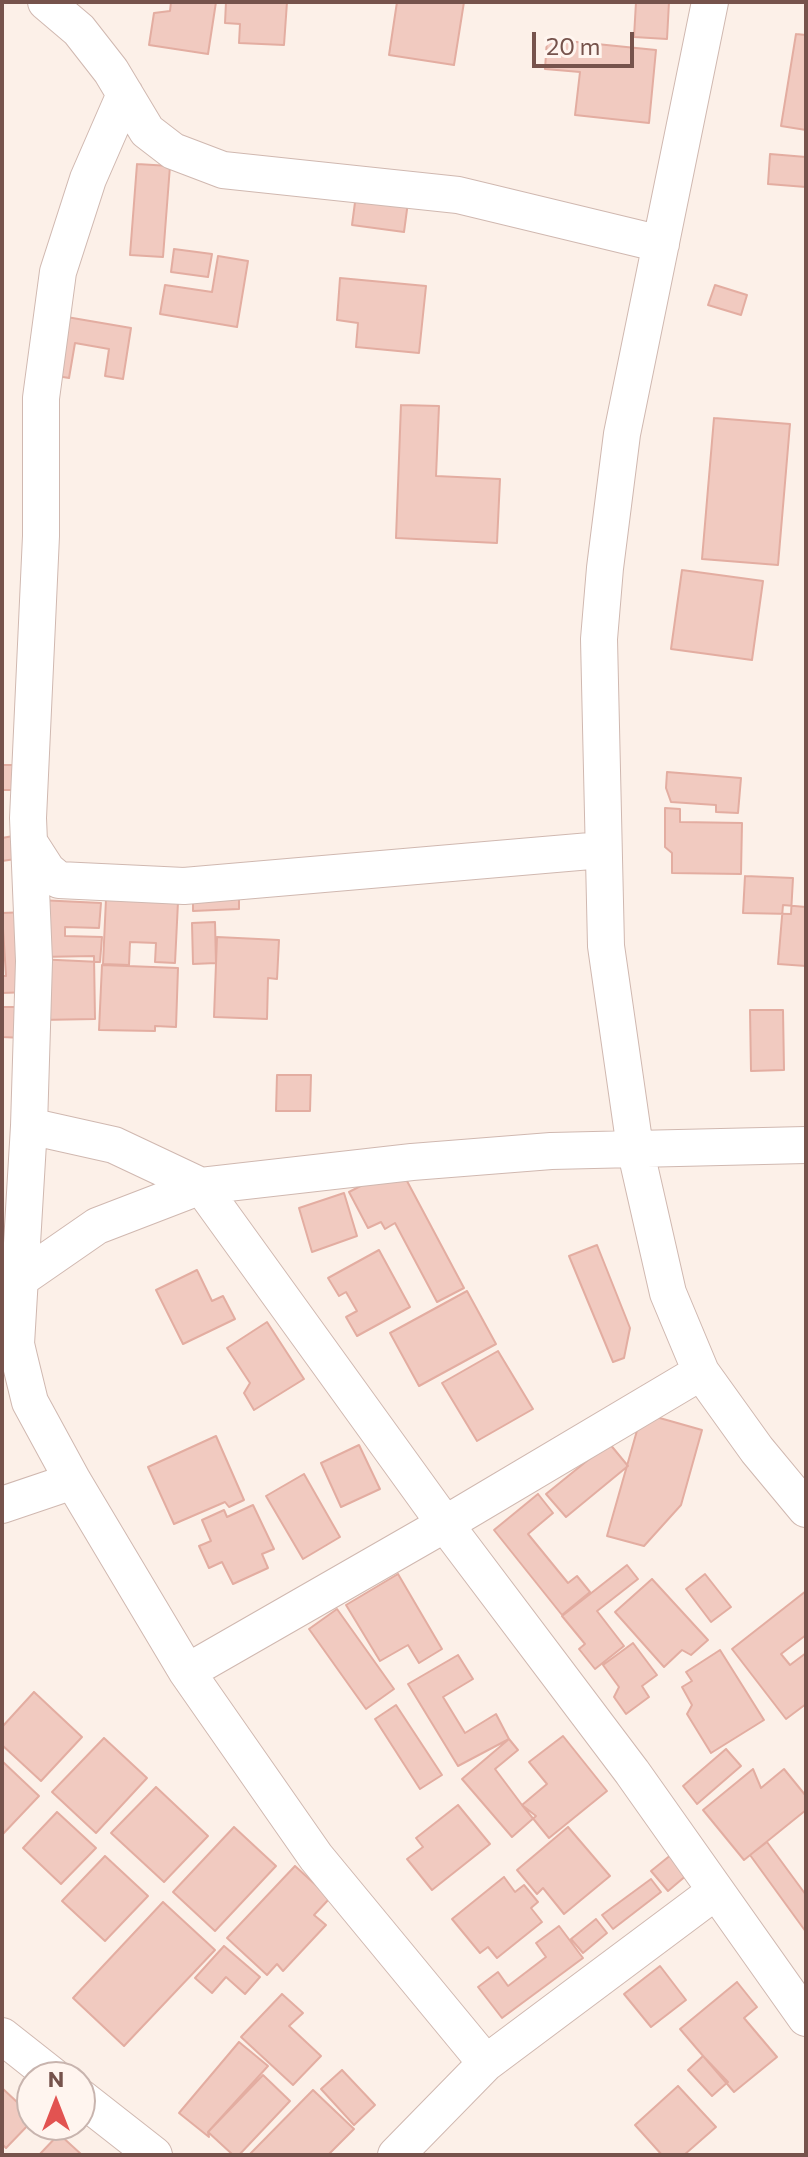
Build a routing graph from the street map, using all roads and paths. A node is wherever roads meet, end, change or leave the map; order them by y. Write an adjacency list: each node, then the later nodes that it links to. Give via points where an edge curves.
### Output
1 (46, 2): 3 (street, via 79,30)
2 (710, 2): 4 (street)
3 (125, 94): 4 (street, via 147,131 173,151 223,170 458,195); 5 (street, via 83,192 58,272 49,325 41,398)
4 (661, 244): 6 (street, via 622,434 605,568 599,639)
5 (29, 842): 6 (street, via 59,880 184,886); 7 (street, via 34,961)
6 (602, 850): 9 (street, via 606,946)
7 (29, 1126): 10 (street, via 114,1145); 11 (street)
8 (806, 1145): 9 (street)
9 (635, 1148): 10 (street, via 412,1162); 12 (street, via 668,1293)
10 (201, 1186): 11 (street, via 97,1226); 16 (street)
11 (19, 1280): 13 (street, via 16,1344 30,1402)
12 (701, 1372): 15 (street); 16 (street)
13 (73, 1481): 14 (street); 17 (street)
14 (2, 1505)
15 (806, 1509)
16 (445, 1524): 17 (street); 18 (street)
17 (187, 1672): 22 (street, via 316,1857)
18 (716, 1891): 19 (street); 22 (street)
19 (806, 2018)
20 (2, 2036): 21 (street)
21 (34, 2061)
22 (486, 2063): 25 (street)
23 (96, 2110): 24 (street)
24 (154, 2155)
25 (396, 2155)

